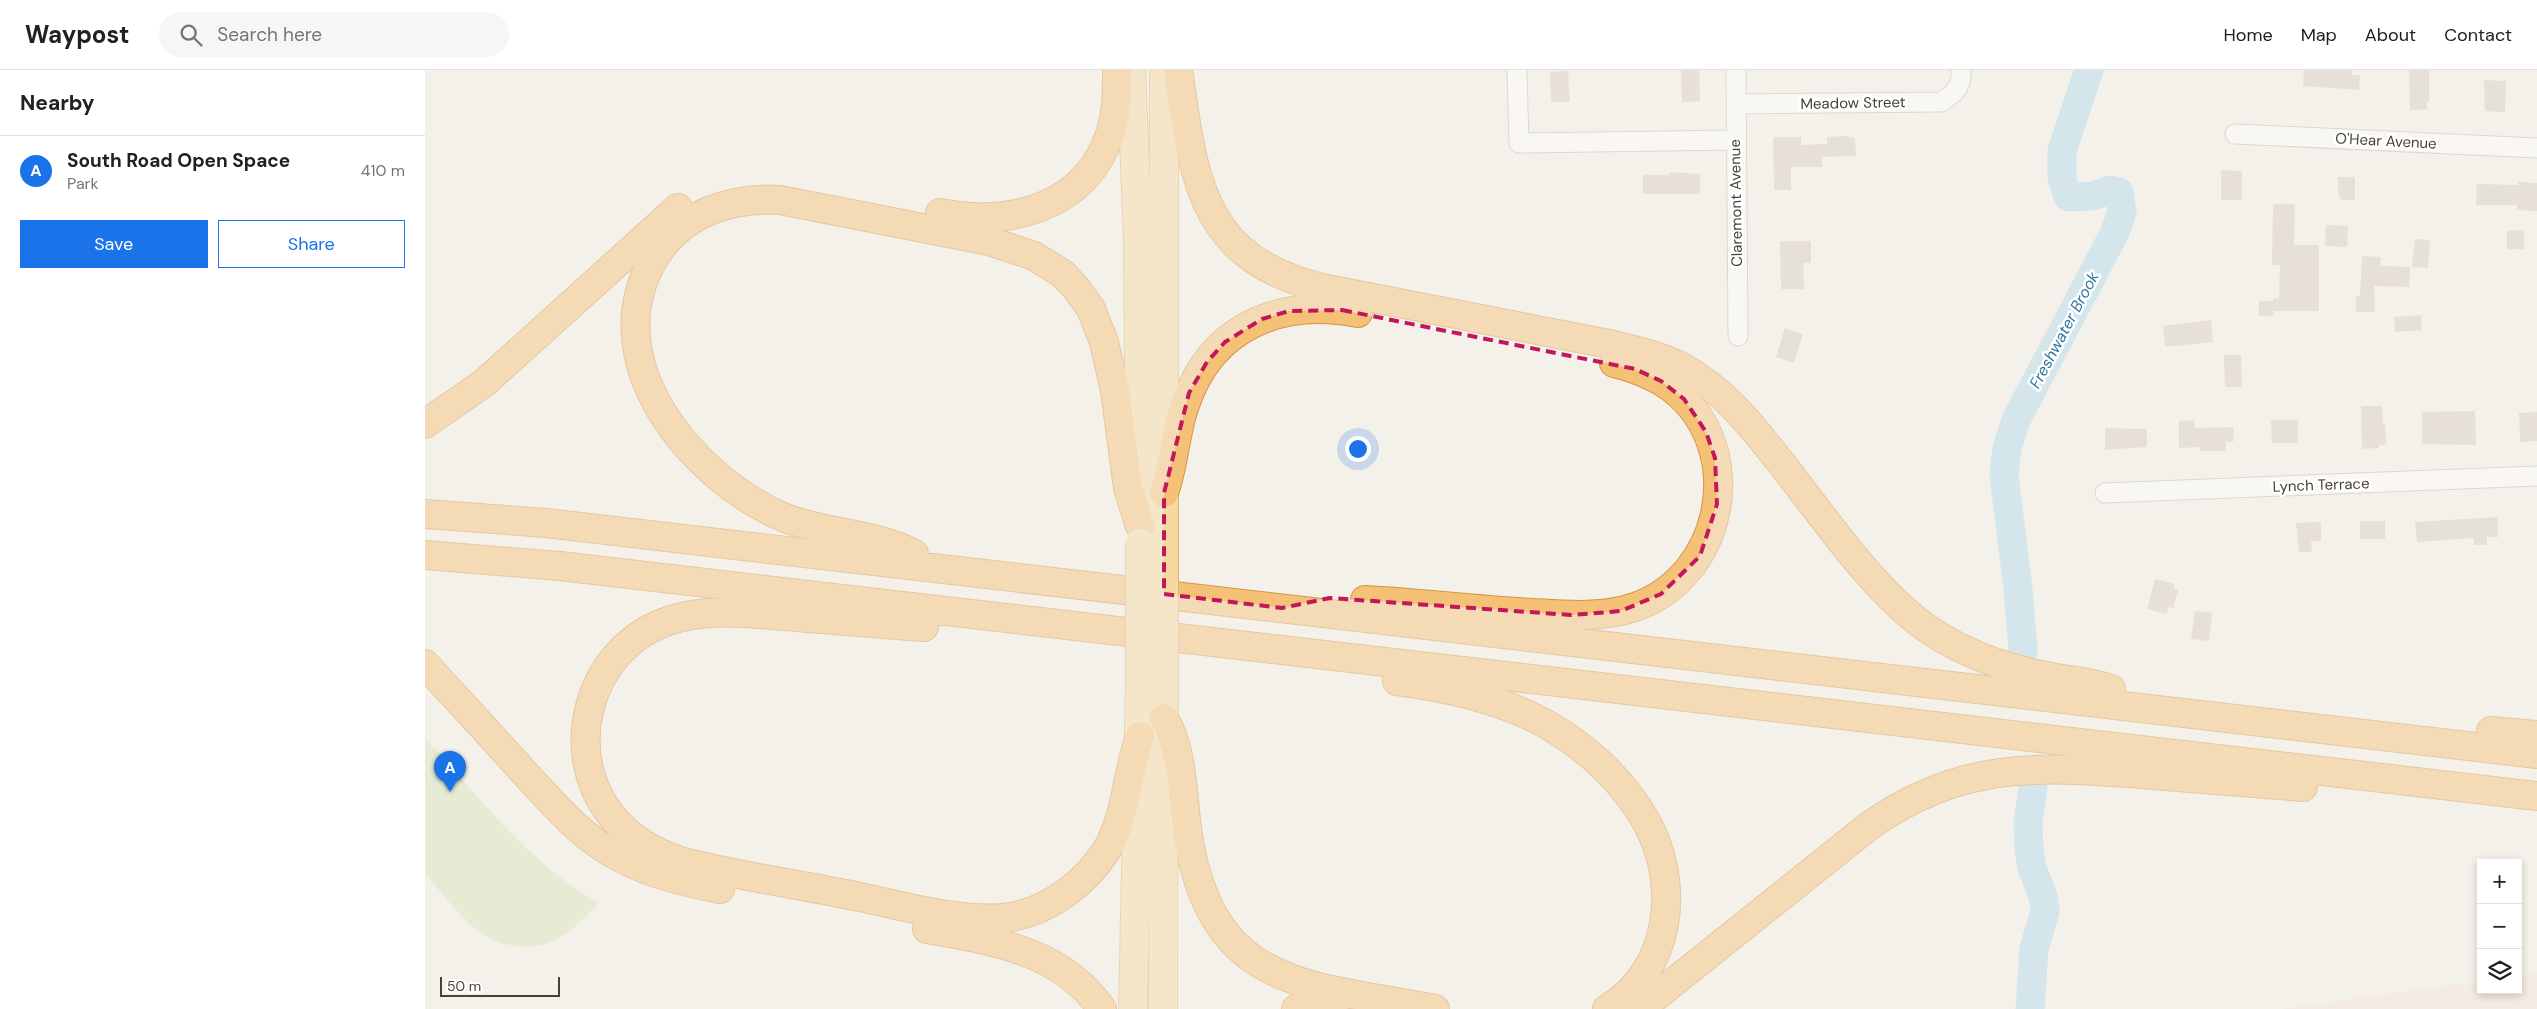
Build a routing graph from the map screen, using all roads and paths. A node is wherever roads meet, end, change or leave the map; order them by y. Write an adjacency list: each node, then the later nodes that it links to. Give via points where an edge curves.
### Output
1 (1117, 70): 13 (highway, via 1115,113 1106,144 1080,180 1049,203 1017,216 974,219 781,182 749,182 719,188 692,199 666,218 484,383)
2 (1131, 70): 18 (main road)
3 (1163, 70): 15 (main road)
4 (1178, 70): 26 (highway, via 1190,144 1207,202 1230,240 1260,265 1290,279 1322,288 1614,345 1682,367 1742,415 1874,580 1932,632 1960,649 1992,662 2107,688)
5 (1517, 70): 10 (street, via 1519,143)
6 (1736, 70): 8 (street, Claremont Avenue)
7 (1961, 76): 8 (street, Meadow Street, via 1955,93 1941,102)
8 (1736, 104): 10 (street, Claremont Avenue)
9 (2235, 134): 11 (street, O'Hear Avenue)
10 (1735, 140): 12 (street, Claremont Avenue)
11 (2537, 148)
12 (1738, 336)
13 (425, 424)
14 (2537, 476): 16 (street, Lynch Terrace)
15 (1164, 493): 18 (main road); 21 (highway, via 1185,405 1207,362 1225,342 1248,326 1303,308 1342,310 1625,366 1646,373 1673,389 1690,406 1707,432 1715,458 1718,485 1709,536 1690,569 1670,588 1645,603 1621,611 1590,615 1330,598)
16 (2105, 493)
17 (425, 514): 20 (highway, via 546,522)
18 (1148, 538): 20 (highway, via 1127,488 1115,391 1101,330 1081,294 1056,269 1034,256 989,241 780,200 733,202 693,219 657,254 643,282 637,314 638,348 643,371 669,423 710,470 761,506 817,528 899,547); 25 (main road, bridge)
19 (425, 556): 22 (highway, via 560,566)
20 (934, 568): 21 (highway)
21 (1282, 608): 26 (highway)
22 (1041, 623): 23 (highway); 29 (highway, via 993,634 740,613 701,614 667,622 628,645 596,684 585,729 591,778 604,805 625,830 653,850 680,861 952,914 999,918 1027,913 1050,902 1077,883 1099,860 1118,825 1129,770)
23 (1308, 653): 32 (highway); 40 (highway, via 1352,674 1461,693 1534,717 1587,752 1625,791 1645,820 1656,844 1664,875 1667,910 1661,941 1647,970 1627,994)
24 (425, 664): 34 (highway, via 570,820 602,847 633,865 684,882 1011,946 1039,956 1068,973)
25 (1152, 683): 27 (main road); 29 (main road)
26 (2152, 710): 30 (highway)
27 (1164, 718): 36 (main road); 39 (highway, via 1176,747 1189,841 1200,883 1211,914 1228,938 1254,960 1284,977)
28 (2537, 735): 30 (highway, via 2465,730)
29 (1140, 736): 35 (main road)
30 (2414, 740): 31 (highway)
31 (2537, 754)
32 (2373, 777): 33 (highway); 41 (highway, via 2314,788 2110,771 2032,768 1957,781 1921,794 1869,826)
33 (2537, 796)
34 (1102, 1009)
35 (1133, 1009)
36 (1163, 1009)
37 (1296, 1009): 38 (highway)
38 (1334, 1009)
39 (1435, 1009)
40 (1607, 1009)
41 (1640, 1009)

